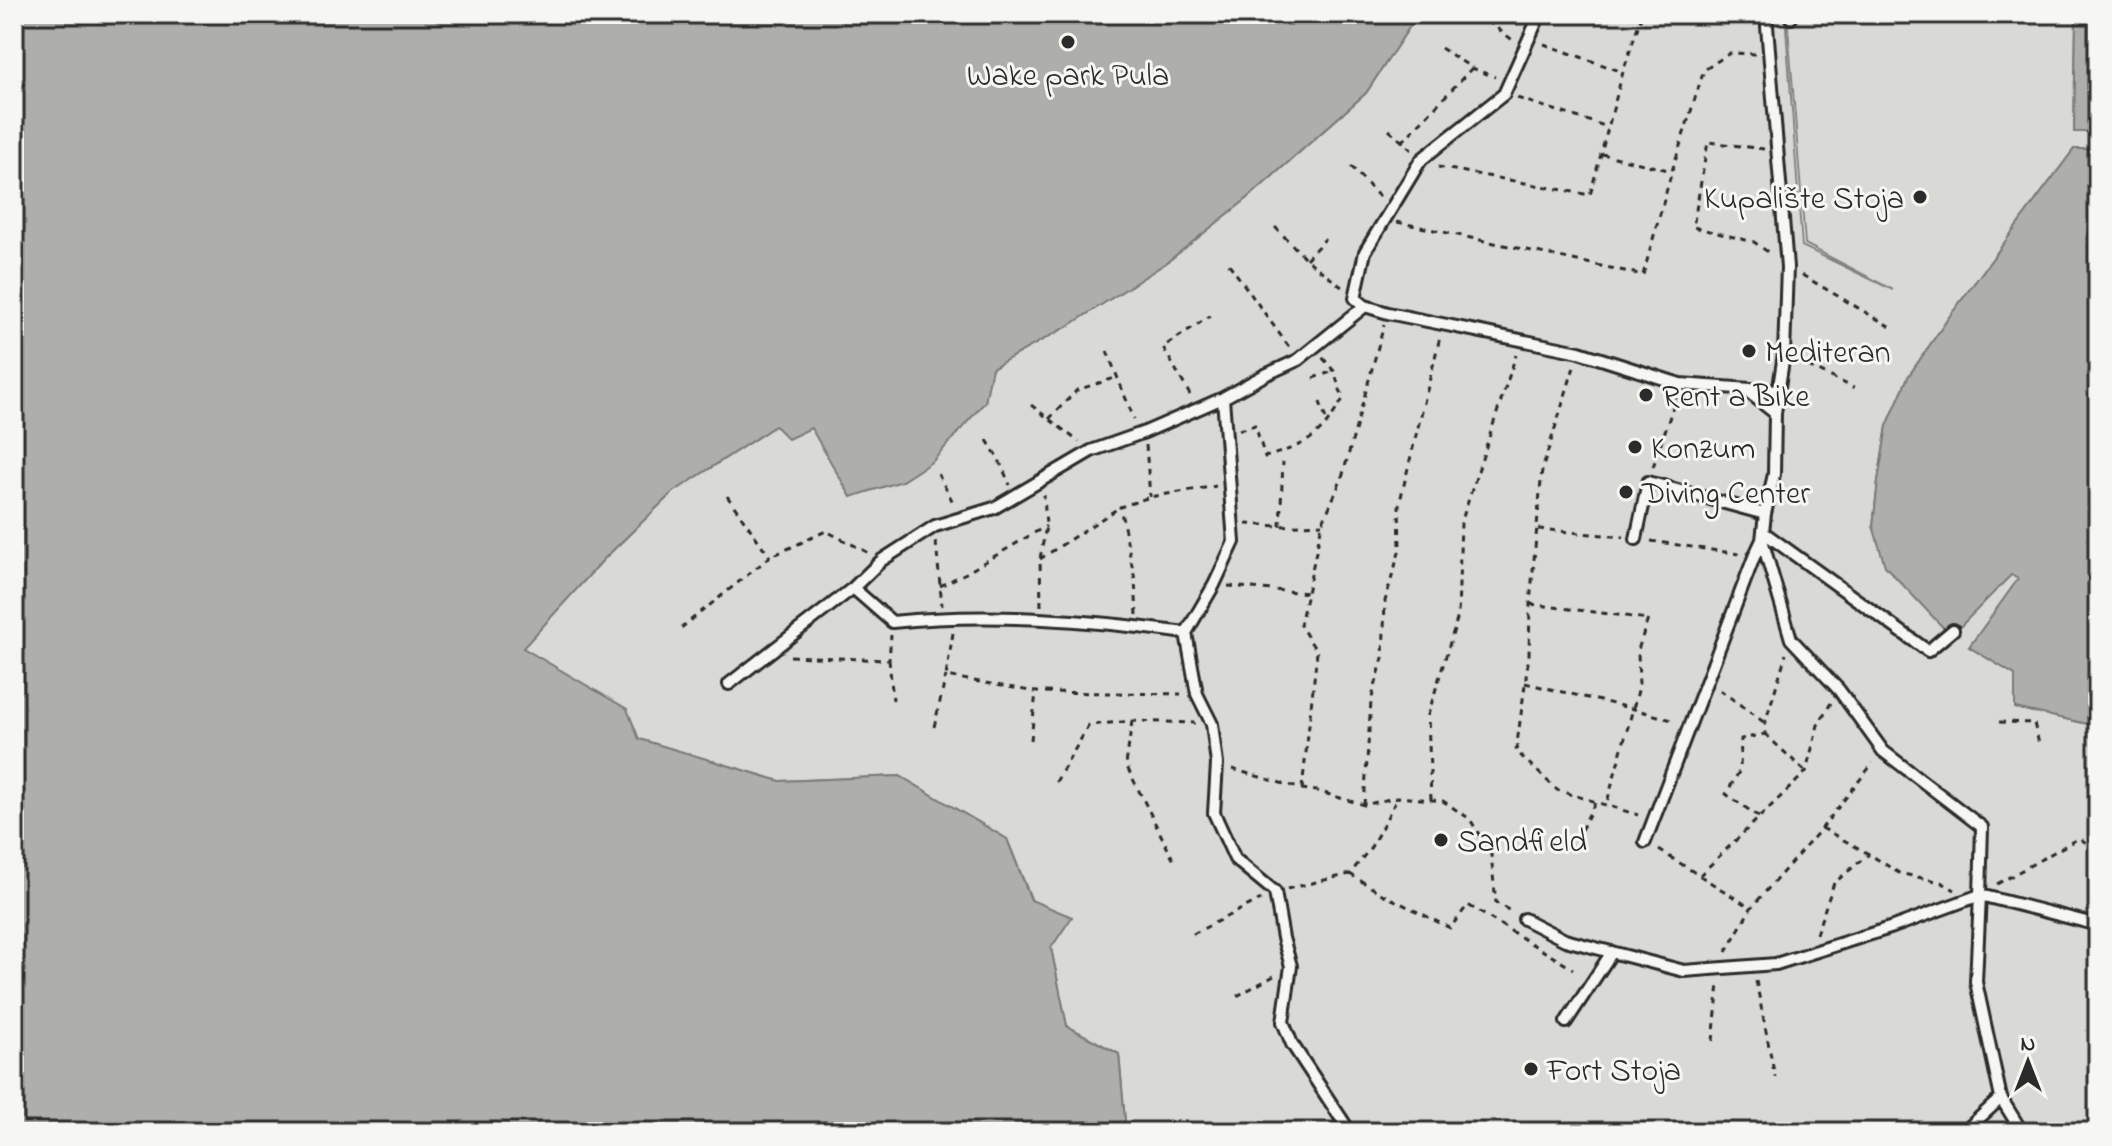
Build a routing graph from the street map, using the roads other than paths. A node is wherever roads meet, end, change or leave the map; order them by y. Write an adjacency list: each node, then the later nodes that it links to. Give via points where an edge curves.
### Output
1 (1540, 14): 3 (lane, via 1504,94 1420,161 1383,219 1365,252 1355,298)
2 (1766, 14): 5 (lane, via 1787,266)
3 (1365, 306): 4 (lane, via 1579,352 1680,384); 6 (lane, via 1298,360)
4 (1746, 390): 5 (lane); 7 (lane)
5 (1779, 391): 7 (lane)
6 (1223, 398): 11 (lane, via 1091,451 994,508 935,526 882,560); 13 (lane, via 1234,542)
7 (1775, 413): 8 (lane, via 1774,474)
8 (1765, 514): 9 (lane); 10 (lane, via 1648,482)
9 (1762, 536): 12 (lane, via 1928,651); 15 (lane); 16 (lane, via 1791,639 1839,690 1883,751 1982,827)
10 (1636, 539)
11 (853, 588): 13 (lane, via 892,622 1041,619); 14 (lane)
12 (1953, 630)
13 (1186, 633): 22 (lane, via 1197,694 1212,724 1217,764 1214,813 1235,859 1275,892 1291,966 1283,1022)
14 (729, 684)
15 (1645, 842)
16 (1980, 895): 18 (lane); 19 (lane, via 1776,964 1684,971); 21 (lane, via 1976,982)
17 (1524, 919): 19 (lane, via 1565,940)
18 (2098, 925)
19 (1612, 952): 20 (lane)
20 (1566, 1022)
21 (2001, 1098): 23 (lane); 24 (lane)
22 (1350, 1132)
23 (1964, 1132)
24 (2022, 1132)

